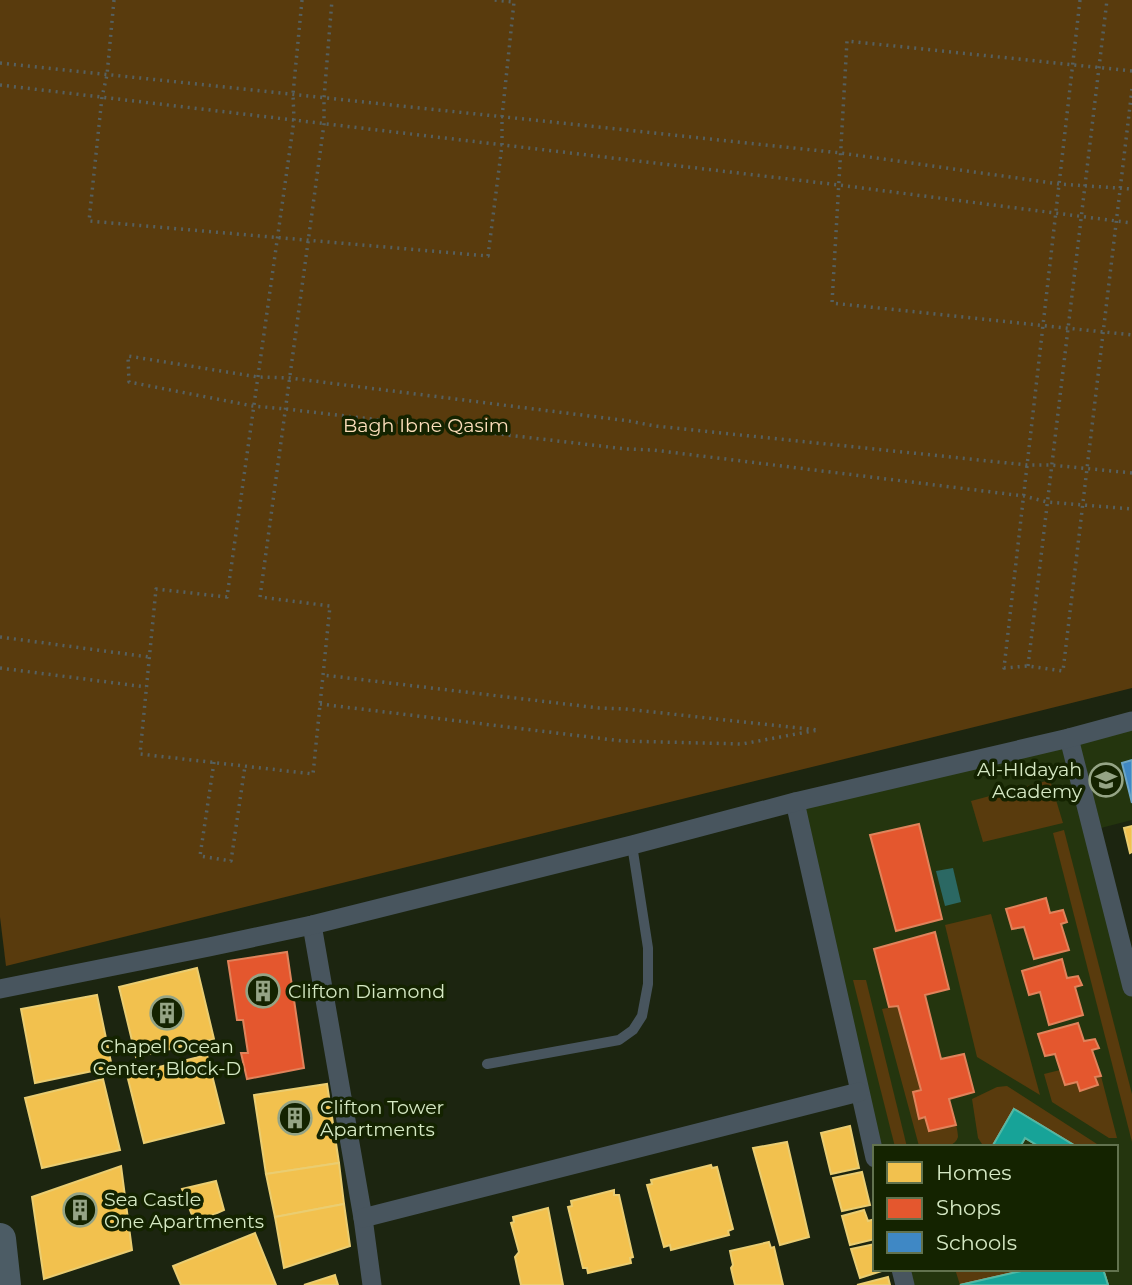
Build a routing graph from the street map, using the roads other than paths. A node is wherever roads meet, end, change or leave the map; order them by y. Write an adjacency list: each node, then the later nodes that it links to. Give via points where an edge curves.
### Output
1 (1132, 721): 2 (street)
2 (1069, 738): 3 (street); 6 (street)
3 (795, 802): 4 (street); 9 (street)
4 (632, 845): 5 (street); 8 (lane, via 648,948 648,984 642,1016 633,1030 619,1040)
5 (312, 925): 7 (street); 11 (street)
6 (1132, 987)
7 (0, 989)
8 (487, 1064)
9 (859, 1092): 10 (street); 11 (street)
10 (873, 1150)
11 (363, 1218): 14 (street)
12 (0, 1239): 13 (main road)
13 (5, 1285)
14 (372, 1285)

